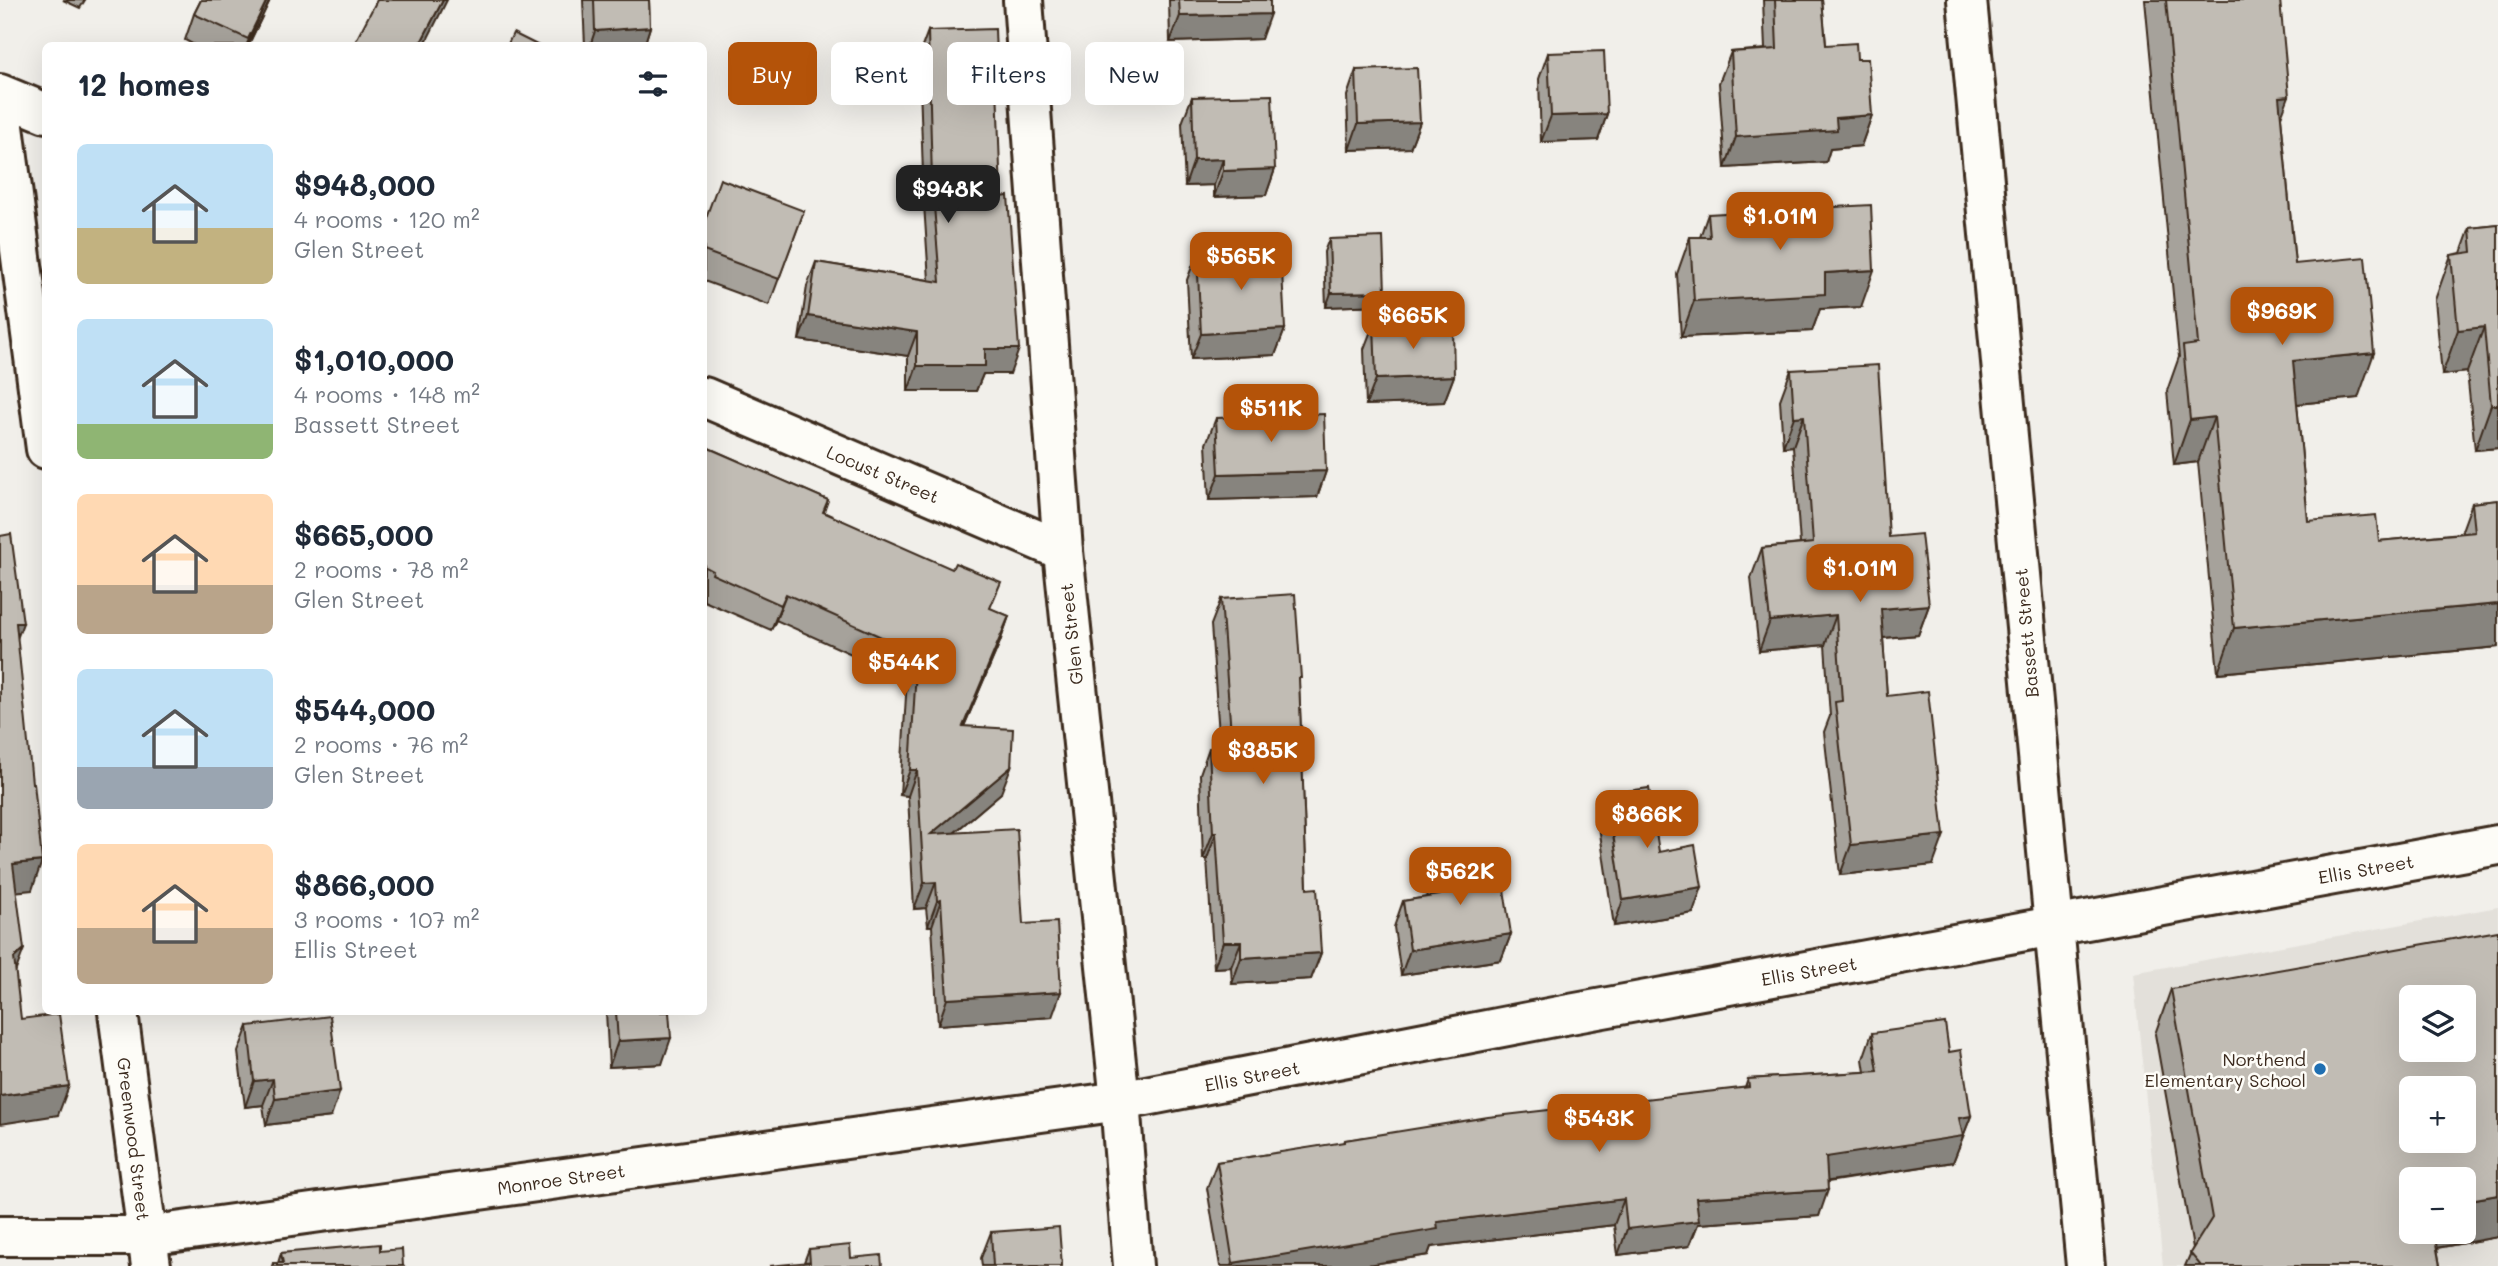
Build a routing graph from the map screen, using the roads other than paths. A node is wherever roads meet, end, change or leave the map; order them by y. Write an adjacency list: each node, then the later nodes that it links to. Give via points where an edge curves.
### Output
1 (1023, 0): 7 (street, Glen Street)
2 (1967, 0): 9 (street, Bassett Street)
3 (0, 95): 4 (street); 6 (street)
4 (42, 111)
5 (707, 398): 7 (street, Locust Street)
6 (42, 418)
7 (1063, 551): 11 (street, Glen Street)
8 (2498, 845): 9 (street, Ellis Street)
9 (2054, 926): 11 (street, Ellis Street); 15 (street, Bassett Street)
10 (118, 1015): 13 (street, Greenwood Street)
11 (1120, 1101): 13 (street, Monroe Street); 14 (street, Glen Street)
12 (0, 1236): 13 (street, Monroe Street)
13 (149, 1251)
14 (1133, 1266)
15 (2086, 1266)

